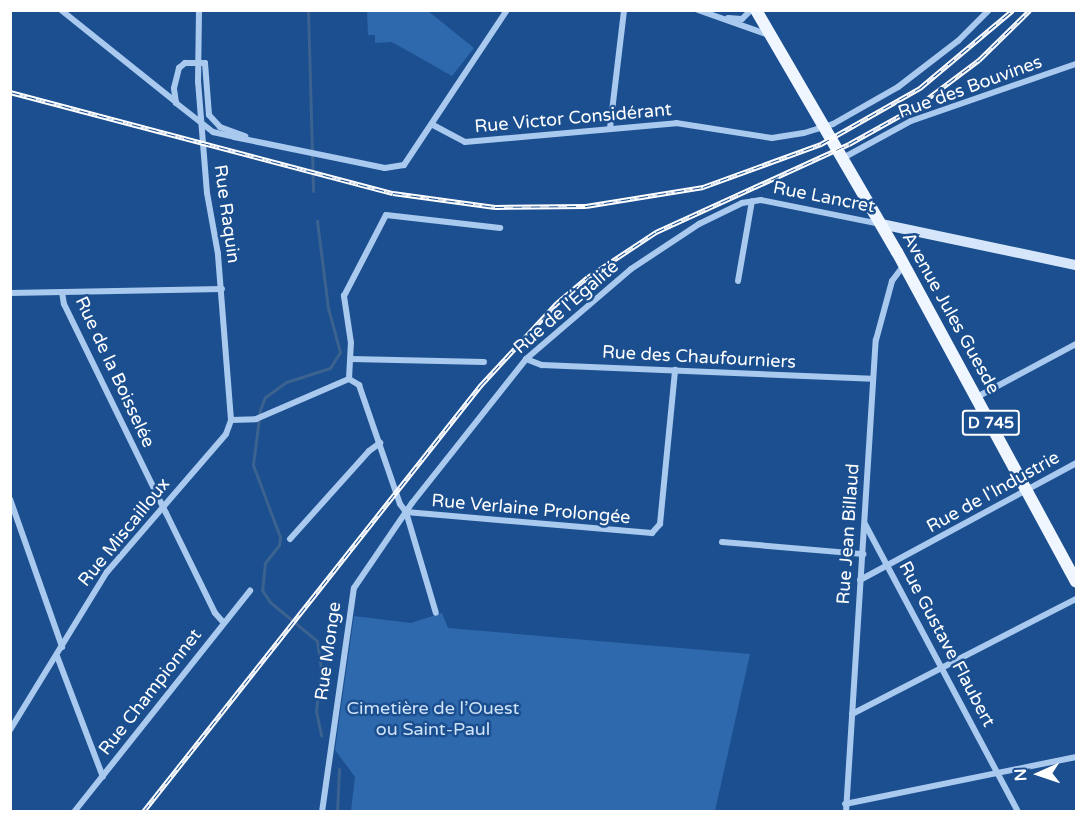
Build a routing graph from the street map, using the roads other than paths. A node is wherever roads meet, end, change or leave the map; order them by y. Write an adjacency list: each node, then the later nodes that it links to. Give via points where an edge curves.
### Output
1 (62, 10): 12 (street)
2 (199, 10): 10 (street, Rue Raquin)
3 (507, 10): 13 (street)
4 (624, 10): 15 (street)
5 (698, 10): 8 (street)
6 (753, 10): 8 (street, via 741,19); 9 (main road, Avenue Jules Guesde)
7 (989, 10): 14 (street, Rue Victor Considérant, via 958,41 897,87)
8 (718, 17): 9 (street)
9 (769, 35): 14 (main road, Avenue Jules Guesde)
10 (198, 62): 12 (street, via 185,63 175,76); 16 (street, via 205,63 209,115 220,126); 25 (street, Rue Raquin, via 207,193)
11 (1077, 64): 17 (street, Rue des Bouvines, via 911,121)
12 (176, 103): 16 (street, bridge, via 213,132)
13 (433, 125): 15 (street, Rue Victor Considérant, via 465,142); 16 (street, via 404,165 385,168)
14 (826, 127): 15 (street, Rue Victor Considérant, via 772,138 676,123); 17 (main road, Avenue Jules Guesde)
15 (610, 128)
16 (260, 142)
17 (843, 158): 20 (main road, Avenue Jules Guesde)
18 (761, 200): 19 (street, Rue de l'Égalité); 20 (street, Rue Lancret)
19 (752, 201): 24 (street, via 753,214); 30 (street, Rue de l'Égalité, via 699,224 631,269)
20 (881, 224): 22 (main road, Avenue Jules Guesde / D 745); 23 (main road)
21 (500, 228): 29 (street, via 386,215 344,296)
22 (904, 265): 34 (street, Rue Jean Billaud, via 892,281 876,340); 35 (main road, Avenue Jules Guesde / D 745)
23 (1077, 265)
24 (738, 281)
25 (222, 289): 26 (street); 36 (street, Rue Raquin)
26 (62, 292): 27 (street); 41 (street, Rue de la Boisselée, via 64,304)
27 (10, 293)
28 (1077, 344): 35 (street)
29 (351, 359): 31 (street); 33 (street)
30 (526, 359): 32 (street, Rue des Chaufourniers, via 542,365); 42 (street, Rue de l'Égalité)
31 (484, 362)
32 (675, 370): 34 (street, Rue des Chaufourniers); 42 (street, Rue Verlaine Prolongée, via 660,524 652,533)
33 (349, 379): 36 (street, via 259,418); 37 (street, via 359,385)
34 (872, 380): 43 (street, Rue Jean Billaud)
35 (977, 397): 39 (main road, Avenue Jules Guesde / D 745)
36 (231, 420): 41 (street, Rue Miscailloux, via 226,434)
37 (380, 443): 42 (street); 44 (street, via 369,450)
38 (1077, 463): 39 (street, Rue de l'Industrie)
39 (1027, 490): 47 (street, Rue de l'Industrie); 49 (main road, Avenue Jules Guesde / D 745)
40 (10, 499): 54 (street)
41 (163, 508): 53 (street, Rue de la Boisselée, via 215,613); 54 (street, Rue Miscailloux, via 106,572)
42 (406, 512): 52 (street); 64 (street, Rue Monge, via 354,588)
43 (865, 524): 46 (street, Rue Jean Billaud); 47 (street, Rue Gustave Flaubert)
44 (290, 539)
45 (722, 542): 46 (street)
46 (863, 554): 48 (street, Rue Jean Billaud)
47 (889, 566): 48 (street, Rue de l'Industrie); 56 (street, Rue Gustave Flaubert)
48 (860, 580): 57 (street, Rue Jean Billaud)
49 (1077, 581)
50 (250, 591): 53 (street, Rue Championnet)
51 (1077, 598): 56 (street)
52 (436, 613)
53 (224, 623): 61 (street, Rue Championnet)
54 (62, 647): 55 (street, Rue Miscailloux)
55 (57, 656): 58 (street, Rue Miscailloux); 61 (street)
56 (943, 669): 57 (street); 60 (street, Rue Gustave Flaubert)
57 (852, 714): 62 (street, Rue Jean Billaud)
58 (10, 730)
59 (1077, 757): 60 (street)
60 (999, 773): 62 (street); 66 (street, Rue Gustave Flaubert)
61 (103, 777): 63 (street, Rue Championnet)
62 (845, 804): 65 (street, Rue Jean Billaud)
63 (74, 812)
64 (322, 812)
65 (846, 812)
66 (1018, 812)

